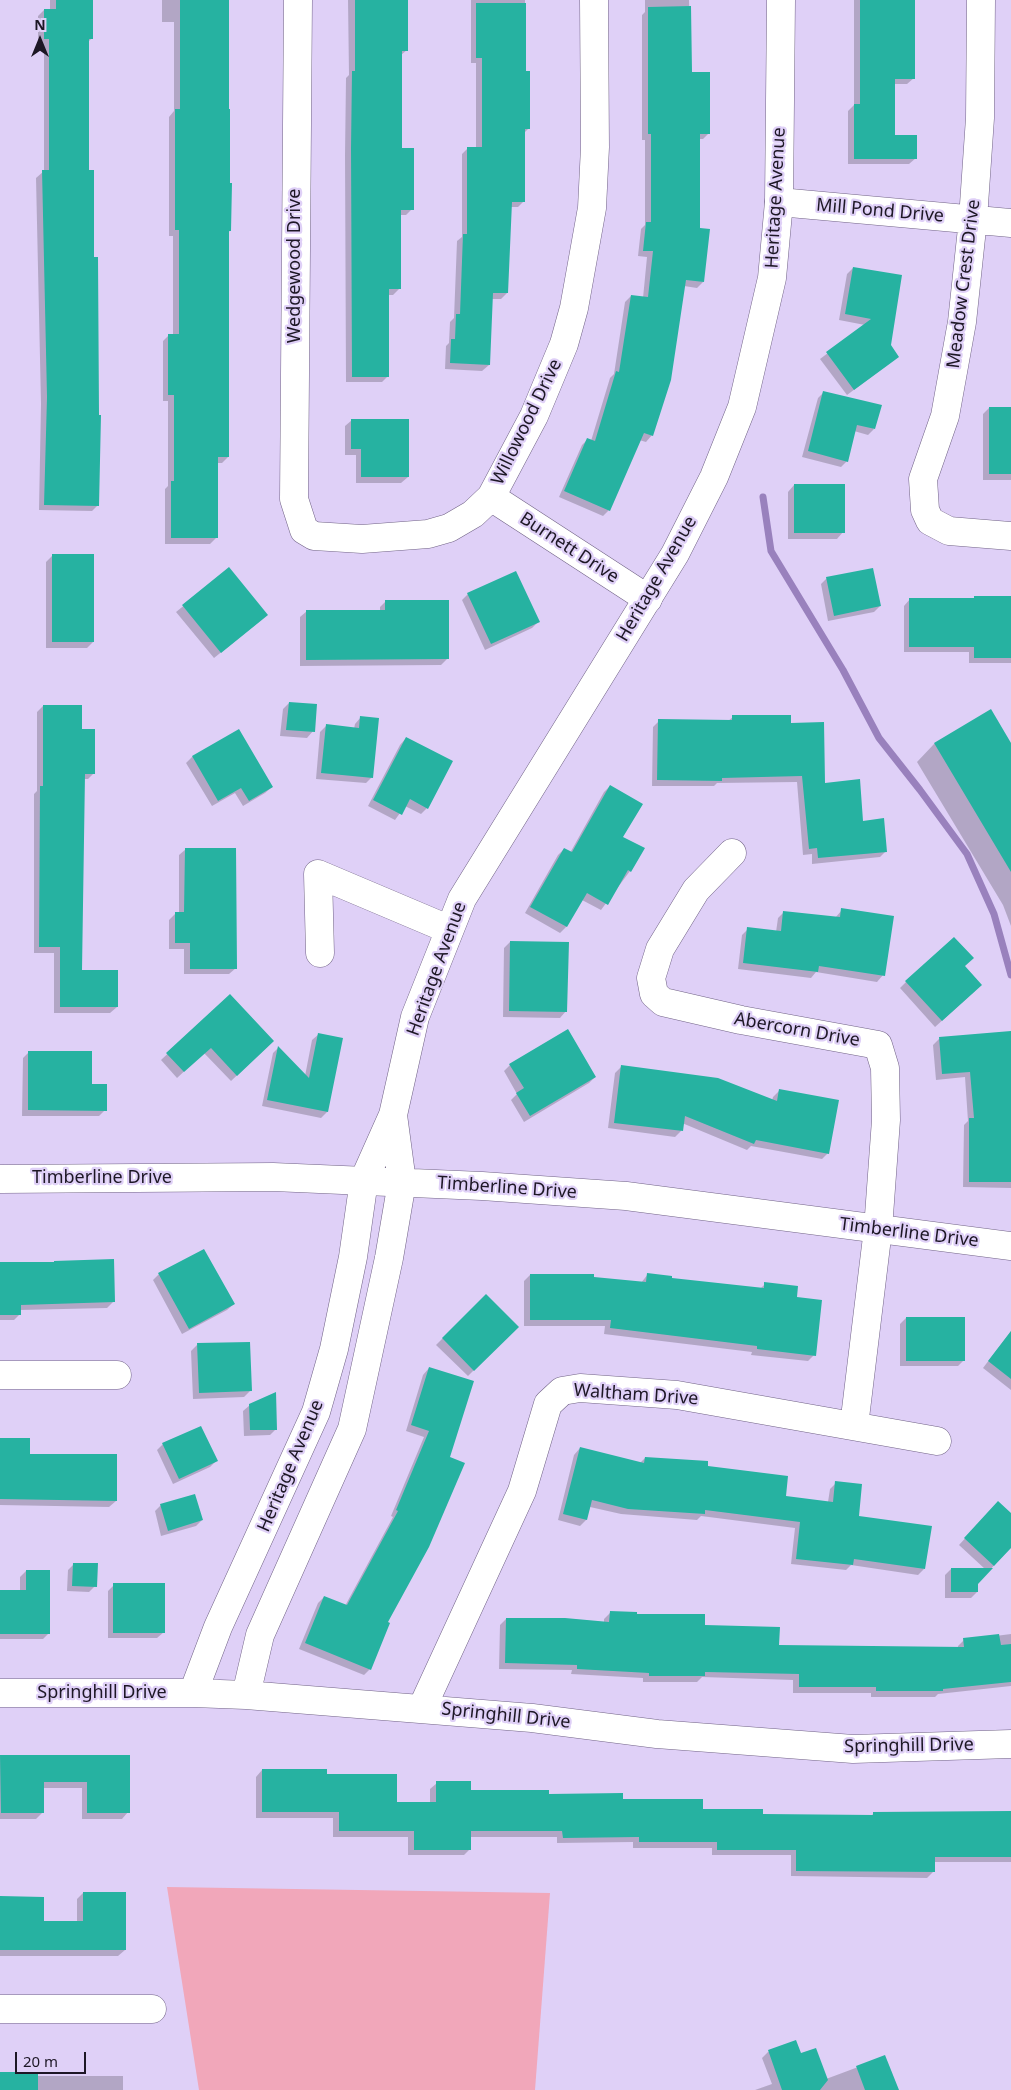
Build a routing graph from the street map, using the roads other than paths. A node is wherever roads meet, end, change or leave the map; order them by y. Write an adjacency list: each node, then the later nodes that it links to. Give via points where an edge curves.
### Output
1 (298, 0): 9 (street, Wedgewood Drive, via 294,499)
2 (594, 0): 8 (street, Willowood Drive, via 592,208 574,308 564,344 534,416)
3 (781, 0): 5 (street, Heritage Avenue)
4 (981, 0): 6 (street, Meadow Crest Drive, via 980,118)
5 (779, 202): 6 (street, Mill Pond Drive); 11 (street, Heritage Avenue, via 772,278 742,406 714,477)
6 (973, 219): 7 (street, Mill Pond Drive); 10 (street, Meadow Crest Drive, via 962,322 945,416 923,479 925,510 930,521 949,531)
7 (1011, 223)
8 (491, 497): 9 (street, Willowood Drive, via 473,514 449,528 428,534 362,539 314,536); 11 (street, Burnett Drive)
9 (304, 530)
10 (1011, 536)
11 (648, 599): 13 (street, Heritage Avenue, via 466,891)
12 (732, 853): 19 (street, Abercorn Drive, via 696,890 660,949 651,978 654,994 663,1002 741,1020 878,1045 885,1068 886,1120)
13 (448, 929): 14 (street, via 318,874); 15 (street, Heritage Avenue, via 415,1017)
14 (320, 953)
15 (393, 1115): 17 (street, Heritage Avenue); 18 (street, Heritage Avenue)
16 (0, 1179): 17 (street, Timberline Drive, via 273,1177)
17 (364, 1180): 18 (street, Timberline Drive); 26 (street, Heritage Avenue, via 353,1257 334,1349 316,1412 218,1627)
18 (402, 1182): 19 (street, Timberline Drive, via 626,1196); 27 (street, Heritage Avenue, via 352,1429 260,1635)
19 (878, 1229): 20 (street, Timberline Drive); 23 (street, Abercorn Drive)
20 (1011, 1246)
21 (0, 1375): 22 (street)
22 (117, 1375)
23 (854, 1426): 24 (street, Waltham Drive); 28 (street, Waltham Drive, via 677,1395 580,1388 562,1390 548,1404 522,1491)
24 (937, 1441)
25 (0, 1693): 26 (street, Springhill Drive)
26 (193, 1693): 27 (street, Springhill Drive)
27 (246, 1695): 28 (street, Springhill Drive)
28 (422, 1708): 29 (street, Springhill Drive, via 657,1734 853,1749)
29 (1011, 1744)
30 (0, 2009): 31 (street)
31 (152, 2009)

